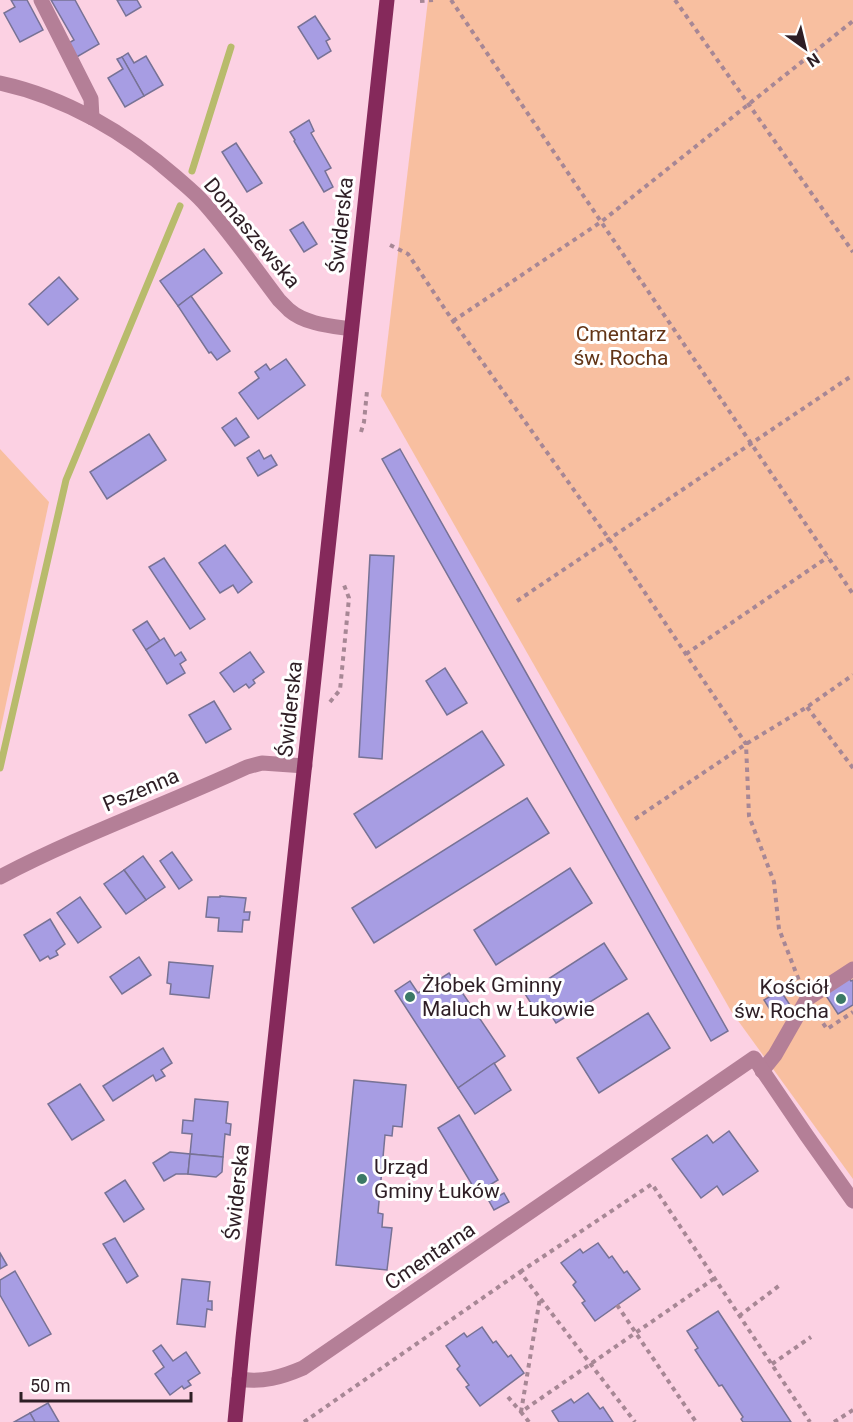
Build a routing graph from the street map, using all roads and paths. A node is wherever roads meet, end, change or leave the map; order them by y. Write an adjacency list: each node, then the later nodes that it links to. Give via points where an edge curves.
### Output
1 (40, 0): 10 (street, via 91,99)
2 (387, 0): 15 (main road, Świderska)
3 (433, 0): 6 (path)
4 (451, 0): 11 (path)
5 (675, 0): 9 (path)
6 (420, 1)
7 (853, 21): 9 (path)
8 (0, 83): 10 (street, Domaszewska, via 23,88)
9 (749, 105): 11 (path); 13 (path)
10 (92, 117): 15 (street, Domaszewska, via 132,142 202,201 291,312)
11 (601, 222): 14 (path); 19 (path)
12 (390, 245): 14 (path, via 408,254)
13 (853, 252)
14 (453, 321): 20 (path)
15 (351, 329): 28 (main road, Świderska)
16 (853, 375): 19 (path)
17 (367, 391): 18 (path)
18 (364, 422)
19 (752, 444): 20 (path); 21 (path)
20 (609, 539): 23 (path); 24 (path)
21 (828, 557): 22 (path); 24 (path)
22 (853, 594)
23 (517, 602)
24 (686, 654): 27 (path)
25 (853, 675): 26 (path)
26 (807, 707): 27 (path); 29 (path)
27 (746, 744): 30 (path); 33 (path, via 749,816 774,882 779,928)
28 (304, 766): 31 (street, Pszenna, via 262,763 247,767); 47 (main road, Świderska)
29 (853, 768)
30 (635, 819)
31 (0, 877)
32 (853, 969): 33 (street)
33 (807, 999): 34 (path, via 827,1029); 35 (street, Cmentarna, via 775,1055)
34 (853, 1012)
35 (758, 1065): 36 (street); 47 (street, Cmentarna, via 303,1368 281,1377)
36 (853, 1201)
37 (520, 1272): 38 (path, via 652,1184); 40 (path); 52 (path)
38 (715, 1278): 42 (path); 43 (path)
39 (780, 1285): 42 (path)
40 (540, 1298): 45 (path); 50 (path)
41 (617, 1305): 43 (path)
42 (739, 1316): 46 (path)
43 (636, 1332): 45 (path); 55 (path)
44 (810, 1337): 46 (path)
45 (590, 1364): 50 (path); 54 (path)
46 (772, 1364): 56 (path)
47 (239, 1379): 51 (main road, Świderska)
48 (508, 1397): 50 (path)
49 (853, 1410): 57 (path)
50 (521, 1412): 53 (path)
51 (235, 1422)
52 (304, 1422)
53 (529, 1422)
54 (635, 1422)
55 (694, 1422)
56 (810, 1422)
57 (834, 1422)

